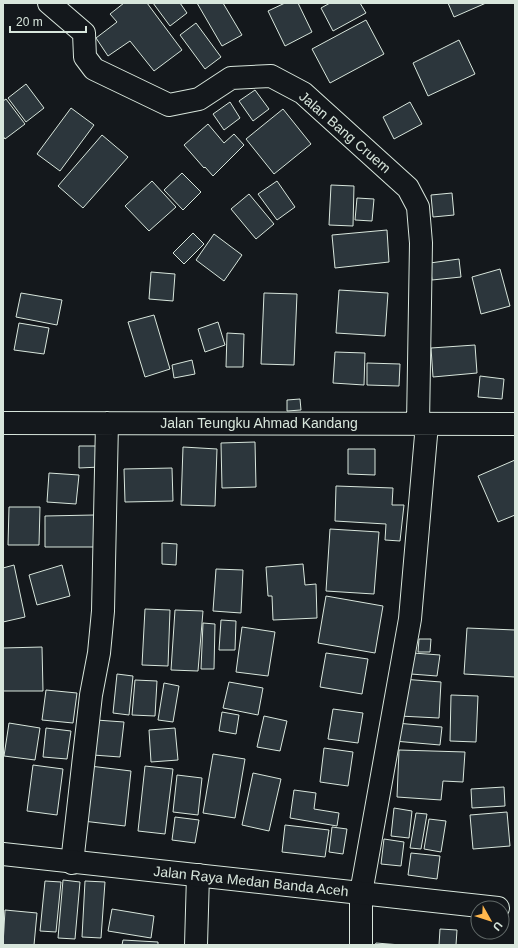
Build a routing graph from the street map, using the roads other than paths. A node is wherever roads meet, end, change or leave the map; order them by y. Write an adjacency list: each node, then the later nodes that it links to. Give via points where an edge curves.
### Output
1 (49, 3): 4 (main road, Jalan Bang Cruem, via 84,33 85,58 94,69 169,105 199,99 231,78 271,76 303,93 408,188 418,207 421,243)
2 (3, 423): 3 (main road, Jalan Teungku Ahmad Kandang)
3 (107, 423): 4 (main road, Jalan Teungku Ahmad Kandang); 7 (main road, via 103,611)
4 (423, 424): 5 (main road, Jalan Teungku Ahmad Kandang); 9 (main road, Jalan Bang Cruem, via 410,619)
5 (515, 424)
6 (3, 854): 7 (main road, Jalan Raya Medan Banda Aceh)
7 (72, 863): 8 (main road, Jalan Raya Medan Banda Aceh)
8 (198, 875): 9 (main road, Jalan Raya Medan Banda Aceh); 11 (main road)
9 (361, 893): 10 (main road, Jalan Raya Medan Banda Aceh); 12 (main road, Jalan Bang Cruem)
10 (470, 905)
11 (196, 945)
12 (361, 945)

